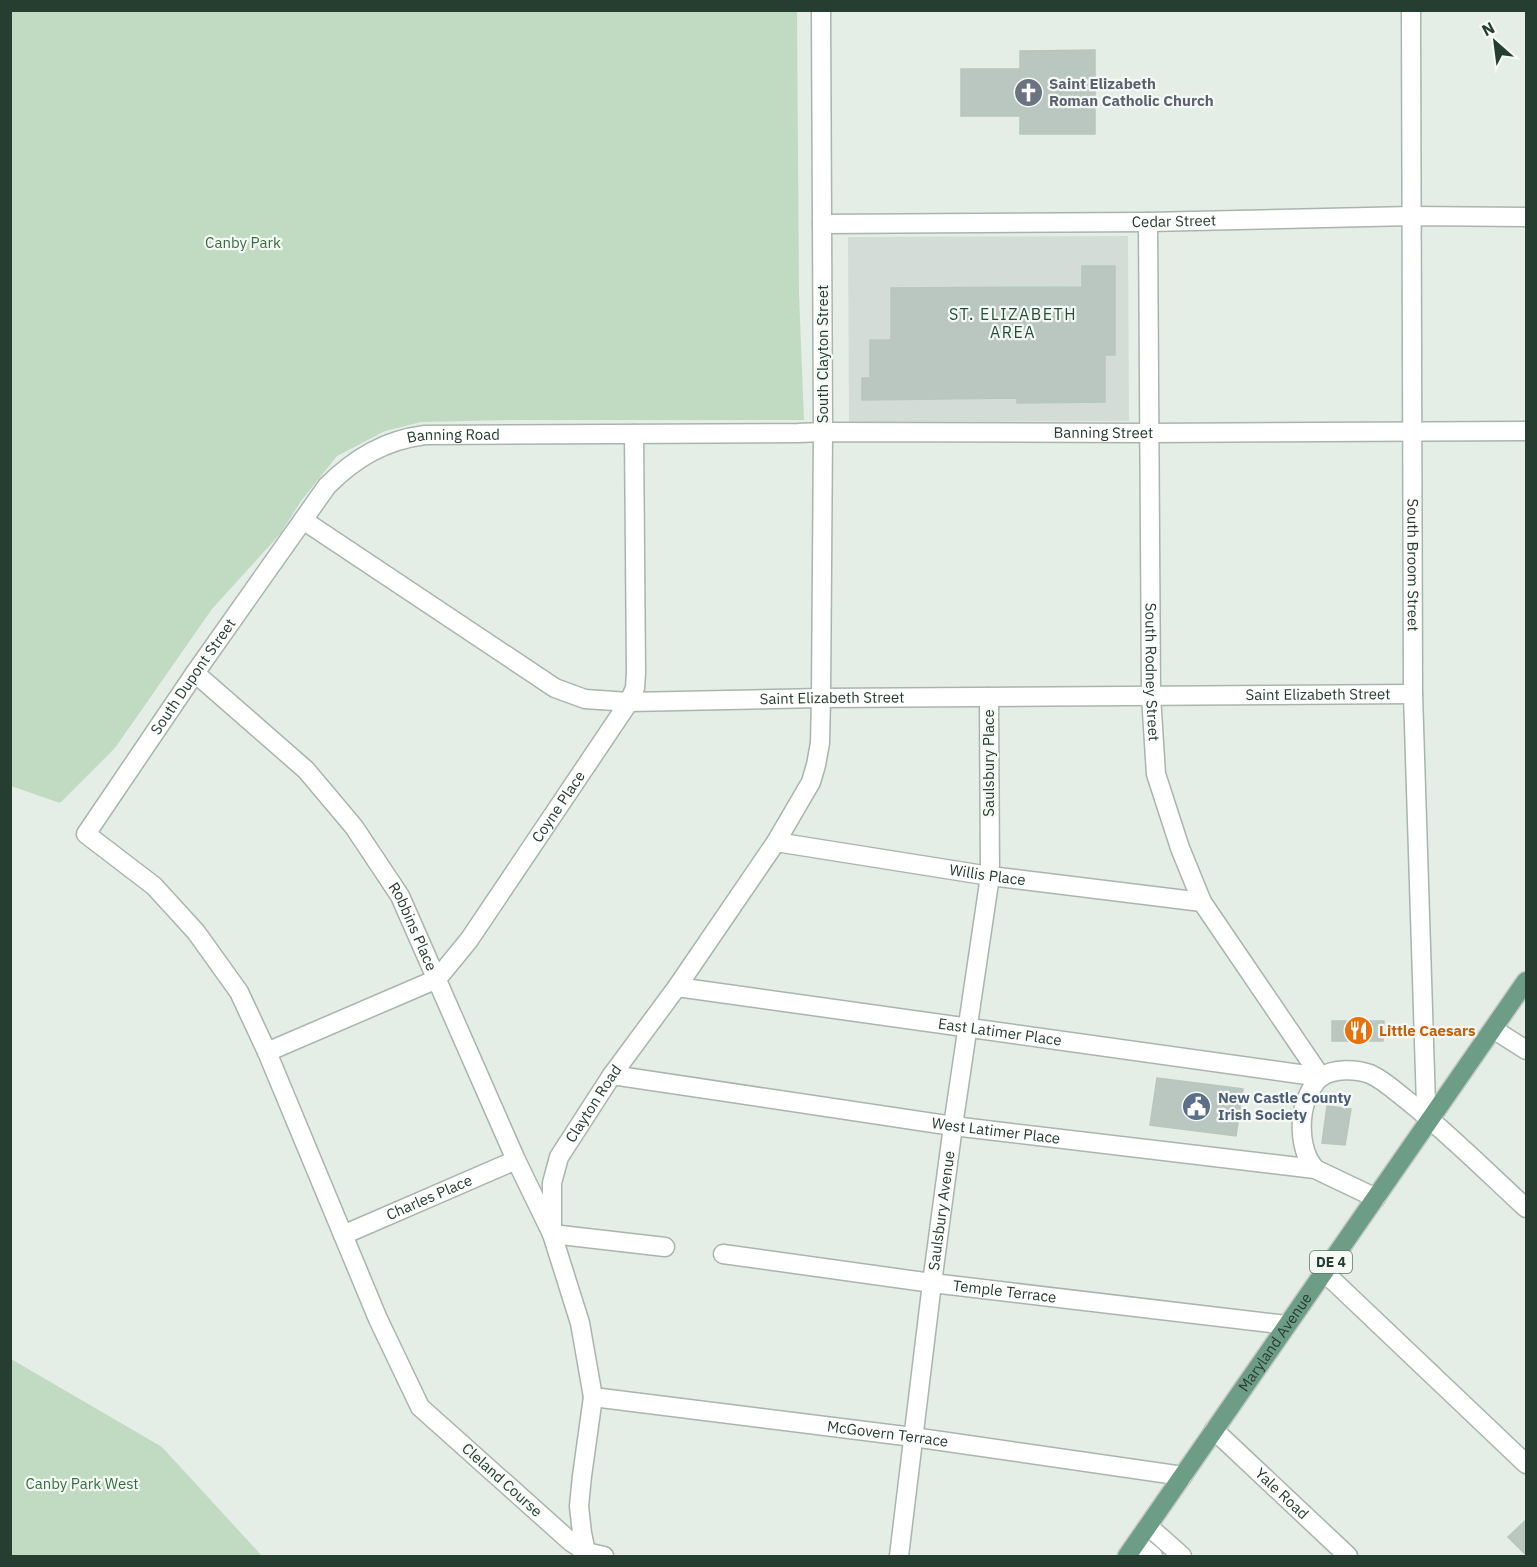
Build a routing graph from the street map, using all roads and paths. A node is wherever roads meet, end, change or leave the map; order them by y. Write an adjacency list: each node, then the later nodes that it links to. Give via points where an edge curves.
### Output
1 (821, 10): 6 (street, South Clayton Street)
2 (1411, 10): 3 (street, South Broom Street)
3 (1411, 216): 4 (street, Cedar Street); 5 (street, Cedar Street); 7 (street, South Broom Street)
4 (1527, 217)
5 (1148, 222): 6 (street, Cedar Street); 10 (street, South Rodney Street)
6 (822, 224): 9 (street, South Clayton Street)
7 (1413, 431): 8 (street, Banning Street); 10 (street, Banning Street); 14 (street, South Broom Street)
8 (1527, 431)
9 (823, 432): 10 (street, Banning Street); 11 (street, Banning Street); 17 (street, South Clayton Street)
10 (1149, 433): 15 (street, South Rodney Street)
11 (634, 434): 12 (street, Banning Road, via 425,435 390,442 341,472); 18 (street, Coyne Place, via 636,674)
12 (303, 520): 13 (street, South Dupont Street); 18 (street, Saint Elizabeth Street, via 555,688 585,699)
13 (195, 673): 23 (street, Robbins Place, via 306,770 354,827 400,896); 29 (street, South Dupont Street, via 86,834 154,886 196,932 239,992)
14 (1413, 694): 15 (street, Saint Elizabeth Street); 32 (street, South Broom Street, via 1426,1105)
15 (1151, 696): 16 (street, Saint Elizabeth Street); 22 (street, South Rodney Street, via 1156,774)
16 (989, 697): 17 (street, Saint Elizabeth Street); 19 (street, Saulsbury Place)
17 (822, 698): 18 (street, Saint Elizabeth Street); 20 (street, Clayton Road, via 811,782)
18 (629, 702): 23 (street, Coyne Place, via 469,940)
19 (989, 829): 21 (street, Saulsbury Avenue)
20 (776, 842): 21 (street, Willis Place); 25 (street, Clayton Road)
21 (990, 876): 22 (street, Willis Place); 26 (street, Saulsbury Avenue)
22 (1202, 902): 31 (street, South Rodney Street)
23 (437, 979): 29 (street, Coyne Place); 34 (street, Robbins Place)
24 (1527, 981): 27 (main road, Maryland Avenue / DE 4)
25 (677, 987): 26 (street, East Latimer Place); 30 (street, Clayton Road)
26 (968, 1027): 31 (street, East Latimer Place); 33 (street, Saulsbury Avenue)
27 (1493, 1029): 28 (street); 32 (main road, Maryland Avenue / DE 4)
28 (1527, 1050)
29 (267, 1052): 39 (street)
30 (612, 1076): 33 (street, West Latimer Place); 38 (street, Clayton Road, via 559,1157 552,1183)
31 (1321, 1077): 32 (street, via 1346,1070 1371,1075); 35 (street, via 1308,1095 1302,1117 1302,1136)
32 (1430, 1119): 36 (main road, Maryland Avenue / DE 4); 37 (street)
33 (953, 1126): 35 (street, West Latimer Place); 43 (street, Saulsbury Avenue)
34 (516, 1160): 38 (street, Robbins Place); 39 (street, Charles Place)
35 (1315, 1169): 36 (street, West Latimer Place)
36 (1376, 1198): 42 (main road, Maryland Avenue / DE 4)
37 (1527, 1208)
38 (552, 1233): 40 (street); 45 (street, Clayton Road, via 580,1323)
39 (344, 1235): 52 (street, Cleland Course, via 420,1407)
40 (665, 1247)
41 (723, 1254): 43 (street, Temple Terrace)
42 (1324, 1272): 44 (main road, Maryland Avenue / DE 4); 48 (street)
43 (932, 1283): 44 (street, Temple Terrace); 47 (street, Saulsbury Avenue)
44 (1287, 1326): 46 (main road, Maryland Avenue / DE 4)
45 (593, 1398): 47 (street, McGovern Terrace); 52 (street, Clayton Road, via 579,1506)
46 (1214, 1430): 49 (main road, Maryland Avenue / DE 4); 57 (street, Yale Road)
47 (913, 1437): 49 (street, McGovern Terrace); 54 (street, Saulsbury Avenue)
48 (1527, 1464)
49 (1183, 1476): 50 (main road, Maryland Avenue / DE 4)
50 (1148, 1526): 51 (main road, Maryland Avenue / DE 4); 56 (street)
51 (1132, 1550): 55 (street)
52 (588, 1554): 53 (street)
53 (604, 1557)
54 (899, 1557)
55 (1153, 1557)
56 (1182, 1557)
57 (1348, 1557)

